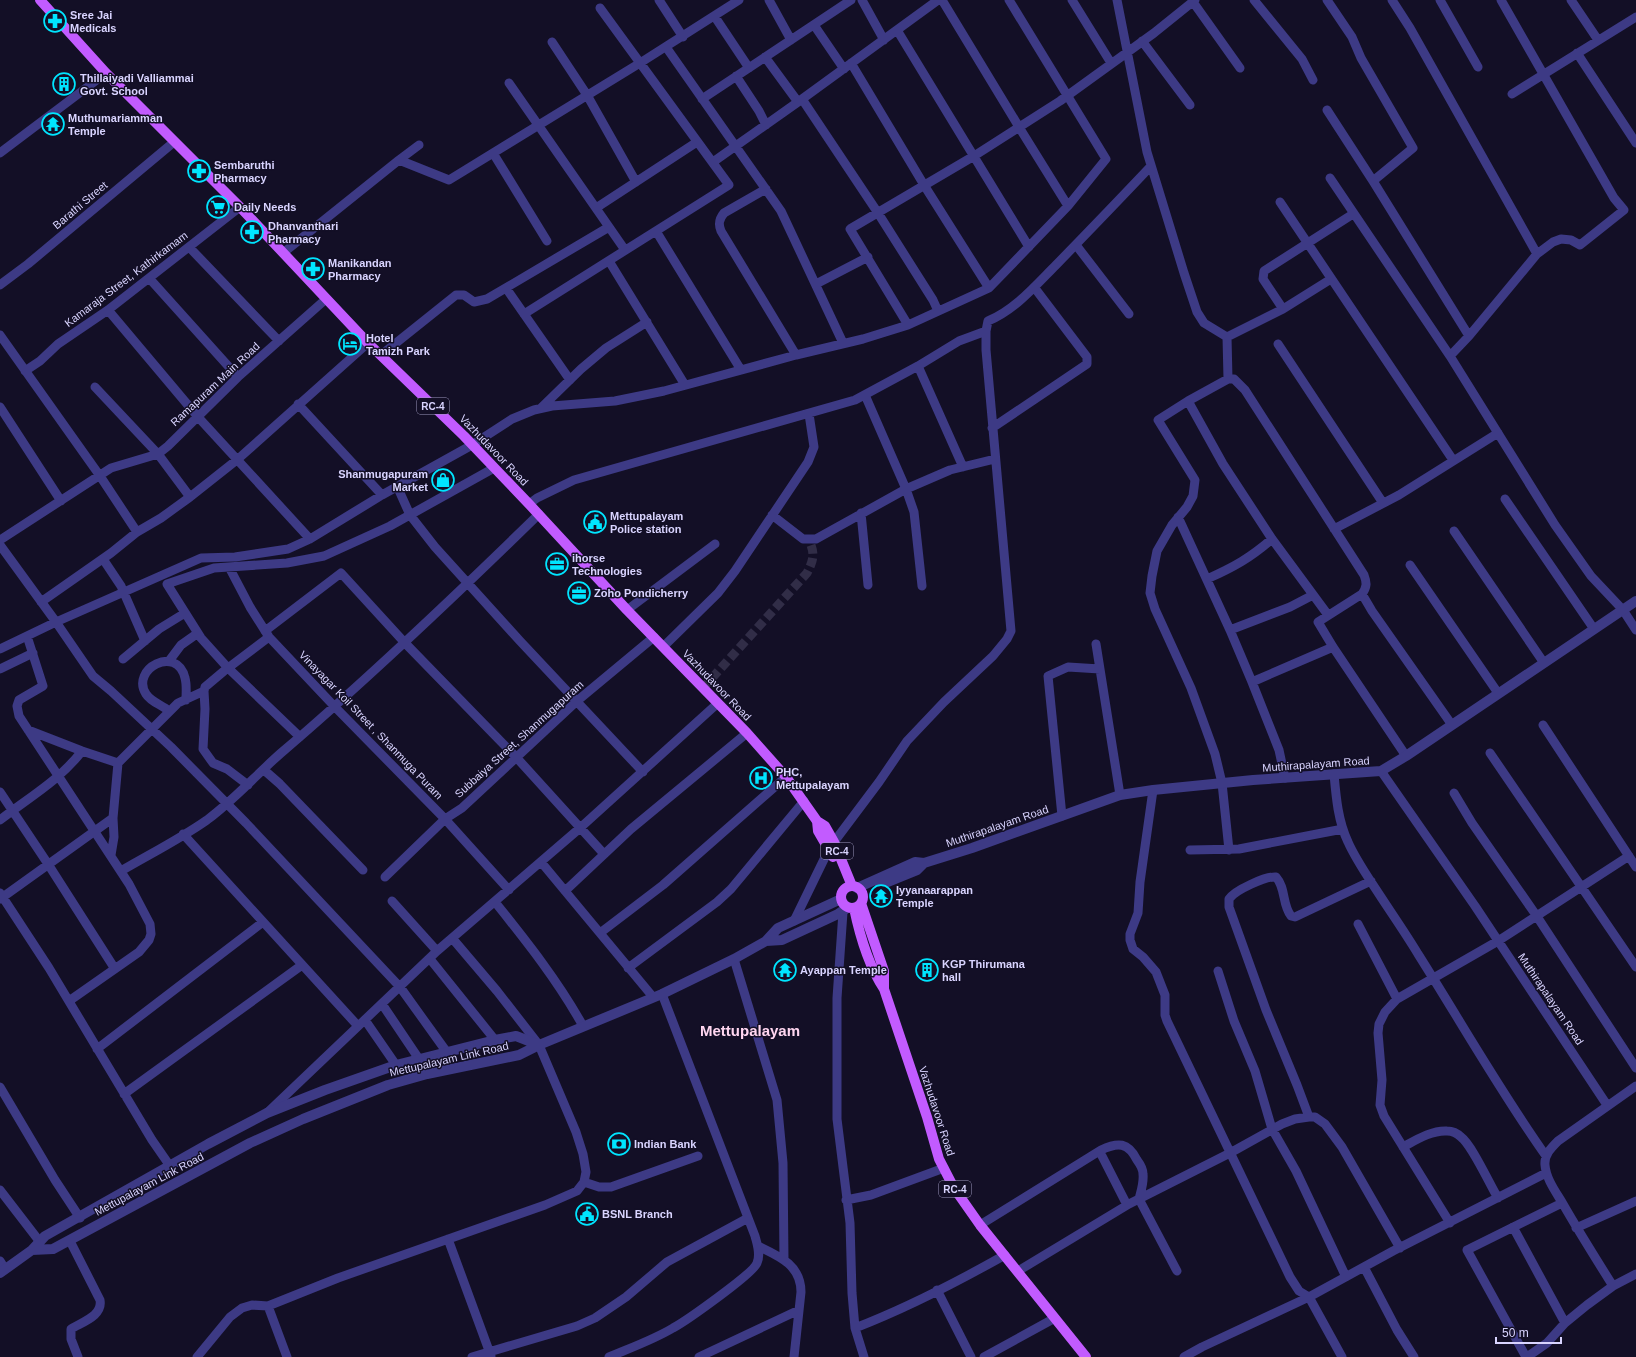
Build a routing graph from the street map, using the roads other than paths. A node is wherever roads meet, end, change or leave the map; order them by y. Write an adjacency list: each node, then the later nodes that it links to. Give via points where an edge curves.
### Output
1 (40, 0): 44 (main road, Vazhudavoor Road / RC-4)
2 (659, 0): 27 (street)
3 (739, 0): 20 (street)
4 (769, 0): 28 (street)
5 (833, 0): 22 (street)
6 (852, 0): 22 (street)
7 (862, 0): 29 (street)
8 (942, 0): 58 (street)
9 (1009, 0): 51 (street)
10 (1072, 0): 39 (street)
11 (1117, 0): 34 (street)
12 (1254, 0): 47 (street, via 1302,59)
13 (1327, 0): 71 (street, via 1352,37 1361,58 1413,148)
14 (1392, 0): 90 (street, via 1414,34)
15 (1440, 0): 40 (street)
16 (1501, 0): 45 (street)
17 (1571, 0): 30 (street)
18 (1194, 1): 31 (street); 42 (street)
19 (932, 2): 26 (street)
20 (728, 3): 24 (street)
21 (600, 8): 37 (street)
22 (838, 9): 25 (street)
23 (1636, 16): 30 (street)
24 (715, 17): 27 (street); 41 (street)
25 (814, 25): 28 (street); 43 (street)
26 (897, 30): 29 (street); 66 (street)
27 (683, 37): 33 (street)
28 (791, 40): 36 (street)
29 (884, 40): 38 (street)
30 (1598, 40): 35 (street)
31 (1142, 41): 34 (street); 54 (street)
32 (552, 42): 50 (street)
33 (666, 47): 37 (street); 52 (street)
34 (1128, 52): 39 (street); 69 (street)
35 (1577, 53): 45 (street); 61 (street)
36 (765, 57): 41 (street); 53 (street)
37 (640, 63): 50 (street); 60 (street)
38 (851, 63): 43 (street); 73 (street)
39 (1112, 63): 51 (street)
40 (1478, 67)
41 (749, 68): 46 (street)
42 (1240, 68)
43 (844, 69): 53 (street)
44 (106, 73): 59 (main road, Vazhudavoor Road / RC-4); 64 (street)
45 (1543, 74): 49 (street); 90 (street, via 1614,198 1624,210 1580,244 1561,238)
46 (736, 76): 52 (street); 56 (street)
47 (1313, 80)
48 (509, 83): 57 (street)
49 (1512, 94)
50 (587, 95): 57 (street); 72 (street)
51 (1067, 95): 58 (street); 76 (street, via 1106,158)
52 (702, 99): 63 (street)
53 (800, 100): 56 (street); 79 (street)
54 (1190, 105)
55 (1326, 110): 71 (street)
56 (766, 125): 63 (street)
57 (538, 126): 65 (street); 78 (street)
58 (1019, 128): 66 (street); 76 (street)
59 (174, 142): 77 (main road, Vazhudavoor Road / RC-4); 96 (street, Barathi Street)
60 (698, 142): 68 (street); 72 (street)
61 (1636, 143)
62 (419, 145): 67 (street)
63 (735, 147): 68 (street); 74 (street)
64 (0, 153)
65 (493, 153): 67 (street, via 449,180); 83 (street)
66 (974, 156): 73 (street); 87 (street)
67 (399, 160): 89 (street)
68 (713, 162): 82 (street, via 729,185)
69 (1151, 166): 85 (street); 111 (street, via 1196,312 1204,322)
70 (1330, 178): 80 (street)
71 (1373, 181): 110 (street)
72 (636, 182): 78 (street)
73 (924, 185): 79 (street); 99 (street)
74 (766, 189): 95 (street, via 781,211); 116 (street, via 724,212 719,223)
75 (1280, 202): 84 (street)
76 (1068, 206): 87 (street)
77 (240, 207): 86 (street, Kamaraja Street, Kathirkamam); 89 (main road, Vazhudavoor Road / RC-4)
78 (596, 208): 81 (street)
79 (878, 212): 91 (street, via 850,229); 103 (street)
80 (1353, 214): 84 (street); 118 (street)
81 (609, 227): 88 (street); 98 (street)
82 (656, 231): 88 (street); 120 (street)
83 (546, 241)
84 (1307, 244): 94 (street); 101 (street, via 1262,274)
85 (1076, 245): 97 (street); 105 (street)
86 (189, 247): 93 (street, Kamaraja Street, Kathirkamam); 112 (street)
87 (1029, 247): 99 (street)
88 (625, 250): 92 (street)
89 (283, 253): 100 (main road, Vazhudavoor Road / RC-4)
90 (1537, 254): 110 (street)
91 (868, 257): 95 (street); 107 (street)
92 (609, 261): 104 (street); 106 (street)
93 (150, 278): 102 (street, Kamaraja Street, Kathirkamam); 122 (street)
94 (1331, 278): 101 (street); 140 (street)
95 (816, 284): 114 (street)
96 (0, 285)
97 (1034, 287): 108 (street, via 1006,311 988,321); 134 (street, via 1087,357 1087,364)
98 (506, 288): 104 (street); 117 (street, via 477,302 464,294 456,295)
99 (989, 288): 103 (street)
100 (326, 299): 112 (street, Ramapuram Main Road); 113 (main road, Vazhudavoor Road / RC-4)
101 (1282, 309): 111 (street)
102 (108, 310): 121 (street, Kamaraja Street, Kathirkamam, via 58,344); 133 (street)
103 (938, 311): 107 (street)
104 (524, 314): 124 (street)
105 (1129, 314)
106 (646, 322): 124 (street, via 606,348); 125 (street)
107 (908, 325): 114 (street)
108 (986, 331): 119 (street, via 959,341); 134 (street)
109 (0, 335): 121 (street)
110 (1469, 336): 118 (street)
111 (1227, 337): 123 (street)
112 (278, 341): 122 (street, Ramapuram Main Road)
113 (368, 343): 117 (main road, Vazhudavoor Road / RC-4); 129 (street)
114 (843, 343): 116 (street)
115 (1278, 344): 151 (street)
116 (796, 354): 120 (street)
117 (381, 355): 136 (main road, Vazhudavoor Road / RC-4)
118 (1450, 356): 135 (street)
119 (918, 366): 127 (street); 141 (street)
120 (741, 370): 125 (street)
121 (25, 371): 143 (street)
122 (238, 377): 133 (street, Ramapuram Main Road)
123 (1228, 379): 128 (street); 157 (street, via 1234,379 1245,390)
124 (570, 380): 131 (street)
125 (686, 385): 131 (street, via 615,401)
126 (95, 387): 137 (street)
127 (865, 395): 132 (street); 145 (street)
128 (1188, 401): 156 (street, via 1158,420 1195,480 1193,496); 161 (street, via 1223,464)
129 (298, 404): 138 (street); 146 (street)
130 (0, 407): 149 (street)
131 (541, 408): 136 (street, via 512,419)
132 (808, 414): 150 (street, via 574,480); 155 (street, via 814,452)
133 (198, 417): 137 (street, Ramapuram Main Road); 138 (street)
134 (992, 428): 139 (street)
135 (1498, 433): 140 (street); 178 (street, via 1530,486 1591,576)
136 (472, 445): 142 (main road, Vazhudavoor Road / RC-4); 144 (street)
137 (158, 454): 143 (street, Ramapuram Main Road, via 111,468); 147 (street)
138 (238, 458): 147 (street); 160 (street)
139 (995, 459): 141 (street); 245 (street, via 1011,631 993,656 944,702 907,742)
140 (1454, 460): 151 (street)
141 (963, 467): 145 (street)
142 (494, 468): 150 (main road, Vazhudavoor Road / RC-4); 154 (street)
143 (100, 476): 149 (street, Ramapuram Main Road); 159 (street)
144 (397, 486): 146 (street); 154 (street)
145 (906, 489): 152 (street); 171 (street, via 914,512)
146 (382, 495): 160 (street)
147 (190, 497): 159 (street)
148 (1505, 499): 182 (street)
149 (61, 501): 162 (street, Ramapuram Main Road)
150 (529, 504): 153 (main road, Vazhudavoor Road / RC-4)
151 (1384, 504): 157 (street)
152 (861, 513): 155 (street, via 816,539 809,540); 170 (street)
153 (538, 514): 169 (street); 177 (main road, Vazhudavoor Road / RC-4)
154 (410, 515): 167 (street, via 324,556); 169 (street)
155 (772, 515): 192 (street, via 718,593)
156 (1178, 517): 168 (street); 228 (street, via 1157,550 1150,592 1155,609 1191,688 1215,754)
157 (1334, 529): 173 (street, via 1364,575 1367,582)
158 (1454, 531): 198 (street)
159 (137, 532): 165 (street)
160 (310, 539): 172 (street, via 288,549 235,557 201,558)
161 (1272, 539): 168 (street, via 1253,556); 174 (street)
162 (0, 540)
163 (715, 544): 177 (street)
164 (0, 545): 176 (street)
165 (103, 559): 172 (street); 176 (street)
166 (1410, 566): 204 (street)
167 (229, 567): 179 (street, via 214,568 167,584); 186 (street, Vinayagar Koil Street , Shanmuga Puram)
168 (1207, 579): 183 (street)
169 (467, 584): 190 (street); 206 (street)
170 (868, 585)
171 (922, 586)
172 (124, 593): 181 (street); 189 (street)
173 (1362, 594): 180 (street); 210 (street)
174 (1314, 595): 180 (street); 183 (street)
175 (1636, 601): 178 (street)
176 (41, 602): 181 (street)
177 (627, 610): 188 (main road, Vazhudavoor Road / RC-4)
178 (1623, 610): 182 (street); 184 (street)
179 (185, 613): 185 (street); 189 (street)
180 (1328, 616): 193 (street, via 1318,622)
181 (56, 622): 187 (street); 212 (street, via 93,676)
182 (1594, 629): 198 (street)
183 (1230, 630): 202 (street)
184 (1636, 630)
185 (198, 633): 197 (street, via 181,645); 199 (street)
186 (267, 634): 190 (street, via 341,573); 199 (street); 208 (street, Vinayagar Koil Street , Shanmuga Puram)
187 (27, 636): 194 (street); 195 (street)
188 (654, 637): 192 (main road, Vazhudavoor Road / RC-4); 206 (street, Subbaiya Street, Shanmugapuram)
189 (144, 641): 196 (street)
190 (405, 643): 208 (street); 219 (street)
191 (1096, 644): 201 (street)
192 (663, 647): 207 (main road, Vazhudavoor Road / RC-4)
193 (1333, 647): 202 (street); 218 (street)
194 (0, 649)
195 (33, 653): 200 (street); 213 (street, via 43,686 18,700 17,706 19,716)
196 (123, 659)
197 (169, 661): 205 (street, via 178,666 185,678); 209 (street, via 160,662 149,669 143,683 147,696)
198 (1544, 663): 204 (street)
199 (228, 668): 203 (street); 215 (street)
200 (0, 669)
201 (1100, 669): 233 (street); 237 (street, via 1068,667 1048,676)
202 (1252, 682): 227 (street, via 1279,750)
203 (204, 691): 205 (street); 229 (street, via 203,749 213,763)
204 (1498, 693): 210 (street)
205 (186, 700): 209 (street)
206 (577, 701): 219 (street, Subbaiya Street, Shanmugapuram); 222 (street)
207 (718, 703): 214 (main road, Vazhudavoor Road / RC-4); 222 (street)
208 (335, 707): 215 (street); 239 (street, Vinayagar Koil Street , Shanmuga Puram)
209 (168, 711): 212 (street)
210 (1452, 725): 218 (street)
211 (1543, 725): 250 (street)
212 (152, 729): 220 (street); 235 (street)
213 (28, 730): 216 (street); 225 (street)
214 (747, 733): 226 (main road, Vazhudavoor Road / RC-4); 249 (street)
215 (300, 737): 221 (street)
216 (82, 751): 220 (street); 225 (street)
217 (1490, 753): 258 (street)
218 (1406, 756): 223 (street)
219 (516, 757): 239 (street, Subbaiya Street, Shanmugapuram, via 462,808); 241 (street)
220 (118, 763): 238 (street)
221 (264, 770): 229 (street); 254 (street)
222 (643, 772): 241 (street)
223 (1381, 772): 224 (street, Muthirapalayam Road); 273 (street, Muthirapalayam Road)
224 (1334, 774): 227 (street, Muthirapalayam Road); 242 (street)
225 (58, 776): 236 (street); 243 (street)
226 (786, 776): 234 (main road, Vazhudavoor Road / RC-4); 271 (street, via 663,885)
227 (1285, 778): 228 (street, Muthirapalayam Road)
228 (1222, 783): 230 (street, Muthirapalayam Road); 247 (street)
229 (248, 785): 235 (street)
230 (1151, 791): 233 (street, Muthirapalayam Road); 306 (street, via 1138,913 1130,940 1133,949 1156,972 1165,996 1167,1021)
231 (0, 792): 236 (street)
232 (1454, 793): 267 (street)
233 (1125, 795): 237 (street, Muthirapalayam Road)
234 (804, 801): 245 (main road, Vazhudavoor Road / RC-4, via 817,821 818,831); 280 (street, via 731,889)
235 (227, 804): 244 (street); 284 (street)
236 (12, 810): 240 (street); 252 (street)
237 (1062, 816): 259 (street, Muthirapalayam Road, via 924,863 917,870)
238 (113, 818): 243 (street); 248 (street, via 114,837)
239 (445, 819): 256 (street, Subbaiya Street, Shanmugapuram); 260 (street, Vinayagar Koil Street , Shanmuga Puram)
240 (0, 820)
241 (580, 828): 249 (street); 251 (street)
242 (1343, 829): 247 (street); 257 (street, via 1348,843)
243 (94, 831): 248 (street); 252 (street)
244 (183, 834): 255 (street); 269 (street)
245 (831, 846): 259 (main road, Vazhudavoor Road); 268 (street)
246 (1190, 850): 247 (street)
247 (1230, 850)
248 (111, 854): 255 (street)
249 (604, 854): 261 (street)
250 (1629, 856): 253 (street); 258 (street)
251 (541, 862): 260 (street); 261 (street)
252 (48, 864): 262 (street); 281 (street)
253 (1636, 867)
254 (363, 870)
255 (121, 871): 281 (street, via 146,913 151,934 139,952)
256 (385, 877)
257 (1371, 881): 283 (street); 303 (street, via 1295,917 1287,911 1276,877 1240,890 1229,899 1229,907 1266,1010)
258 (1581, 886): 267 (street); 279 (street)
259 (854, 889): 263 (main road, via 842,892); 266 (main road, via 862,896)
260 (509, 890): 265 (street)
261 (565, 892): 271 (street)
262 (1, 896): 287 (street)
263 (841, 899): 266 (main road, via 844,906); 268 (street, Mettupalayam Link Road)
264 (392, 901): 275 (street)
265 (495, 902): 272 (street); 290 (street, via 547,968)
266 (851, 908): 274 (street, via 782,940); 311 (main road, Vazhudavoor Road / RC-4, via 884,971 884,989); 317 (street, via 837,1005 837,1112)
267 (1536, 915): 273 (street); 297 (street)
268 (794, 921): 274 (street, Mettupalayam Link Road, via 778,928)
269 (263, 922): 278 (street); 293 (street)
270 (1358, 924): 286 (street)
271 (600, 933): 280 (street)
272 (452, 938): 275 (street); 292 (street)
273 (1498, 940): 283 (street); 301 (street, Muthirapalayam Road)
274 (766, 941): 277 (street, Mettupalayam Link Road)
275 (437, 951): 276 (street)
276 (430, 959): 284 (street); 291 (street)
277 (734, 959): 285 (street, Mettupalayam Link Road); 334 (street, via 778,1100 783,1163)
278 (302, 965): 289 (street); 300 (street)
279 (1636, 967)
280 (628, 968): 285 (street)
281 (115, 969): 287 (street)
282 (1218, 971): 304 (street, via 1234,1021 1255,1071)
283 (1432, 977): 286 (street); 309 (street, via 1521,1121)
284 (400, 987): 288 (street); 294 (street)
285 (658, 996): 290 (street, Mettupalayam Link Road); 322 (street)
286 (1397, 998): 305 (street, via 1379,1024 1382,1080 1380,1105)
287 (69, 1001): 293 (street)
288 (382, 1004): 289 (street); 295 (street)
289 (361, 1023): 296 (street); 302 (street)
290 (583, 1026): 292 (street, Mettupalayam Link Road)
291 (495, 1040): 292 (street, via 516,1036); 294 (street)
292 (539, 1045): 313 (street, via 576,1132 586,1172); 328 (street, Mettupalayam Link Road, via 519,1055 427,1074 388,1085 303,1119 250,1143)
293 (97, 1050): 300 (street)
294 (446, 1052): 295 (street)
295 (419, 1059): 296 (street)
296 (396, 1065): 302 (street)
297 (1636, 1068)
298 (1636, 1086): 301 (street)
299 (0, 1087): 321 (street, via 54,1180)
300 (124, 1094): 310 (street)
301 (1607, 1105): 309 (street, via 1558,1141)
302 (267, 1113): 310 (street)
303 (1309, 1117): 304 (street, via 1295,1119); 331 (street, via 1318,1119 1332,1132)
304 (1272, 1129): 306 (street); 340 (street, via 1296,1171)
305 (1403, 1147): 315 (street, via 1436,1132 1446,1131 1462,1137); 323 (street)
306 (1230, 1153): 316 (street); 343 (street, via 1290,1277 1299,1291)
307 (698, 1156): 313 (street, via 610,1187 599,1187)
308 (1102, 1156): 320 (street)
309 (1546, 1156): 312 (street)
310 (170, 1166): 321 (street)
311 (944, 1168): 317 (street, via 871,1195); 324 (main road, Vazhudavoor Road / RC-4, via 954,1188)
312 (1546, 1173): 315 (street); 319 (street)
313 (584, 1182): 327 (street, via 577,1191 554,1201)
314 (0, 1190): 329 (street)
315 (1498, 1198): 323 (street)
316 (1138, 1199): 320 (street); 324 (street, via 1143,1179 1140,1165 1130,1149 1123,1145 1113,1145); 338 (street)
317 (846, 1200): 348 (street, via 850,1223)
318 (1636, 1201): 326 (street)
319 (1562, 1203): 325 (street); 326 (street)
320 (1127, 1205): 337 (street)
321 (80, 1218): 329 (street, via 45,1236)
322 (748, 1218): 330 (street); 349 (street, via 667,1262 626,1297 595,1318)
323 (1450, 1223): 331 (street)
324 (980, 1225): 333 (main road, Vazhudavoor Road / RC-4)
325 (1513, 1227): 347 (street); 364 (street, via 1467,1250)
326 (1576, 1228): 341 (street)
327 (448, 1239): 344 (street); 349 (street)
328 (70, 1241): 332 (street, Mettupalayam Link Road, via 53,1249); 350 (street, via 101,1305 97,1314 71,1329 71,1339)
329 (40, 1242): 332 (street)
330 (758, 1246): 334 (street); 354 (street, via 757,1263 743,1278 673,1328)
331 (1400, 1248): 335 (street)
332 (32, 1250): 336 (street)
333 (1005, 1255): 337 (main road, Vazhudavoor Road / RC-4); 342 (street)
334 (784, 1260): 345 (street, via 801,1281)
335 (1364, 1267): 340 (street); 363 (street)
336 (2, 1268)
337 (1018, 1271): 346 (main road, Vazhudavoor Road / RC-4)
338 (1177, 1271)
339 (1636, 1274): 341 (street)
340 (1346, 1277): 343 (street)
341 (1613, 1286): 347 (street)
342 (937, 1290): 348 (street, via 887,1316); 358 (street)
343 (1309, 1297): 361 (street); 362 (street)
344 (268, 1306): 351 (street, via 252,1305 242,1308 230,1317); 352 (street)
345 (799, 1310): 355 (street); 356 (street)
346 (1055, 1318): 359 (street); 360 (main road, Vazhudavoor Road / RC-4)
347 (1565, 1323): 364 (street, via 1539,1350)
348 (855, 1328): 357 (street)
349 (490, 1354): 353 (street)
350 (78, 1357)
351 (197, 1357)
352 (287, 1357)
353 (472, 1357)
354 (609, 1357)
355 (699, 1357)
356 (794, 1357)
357 (864, 1357)
358 (971, 1357)
359 (984, 1357)
360 (1086, 1357)
361 (1184, 1357)
362 (1342, 1357)
363 (1414, 1357)
364 (1526, 1357)

